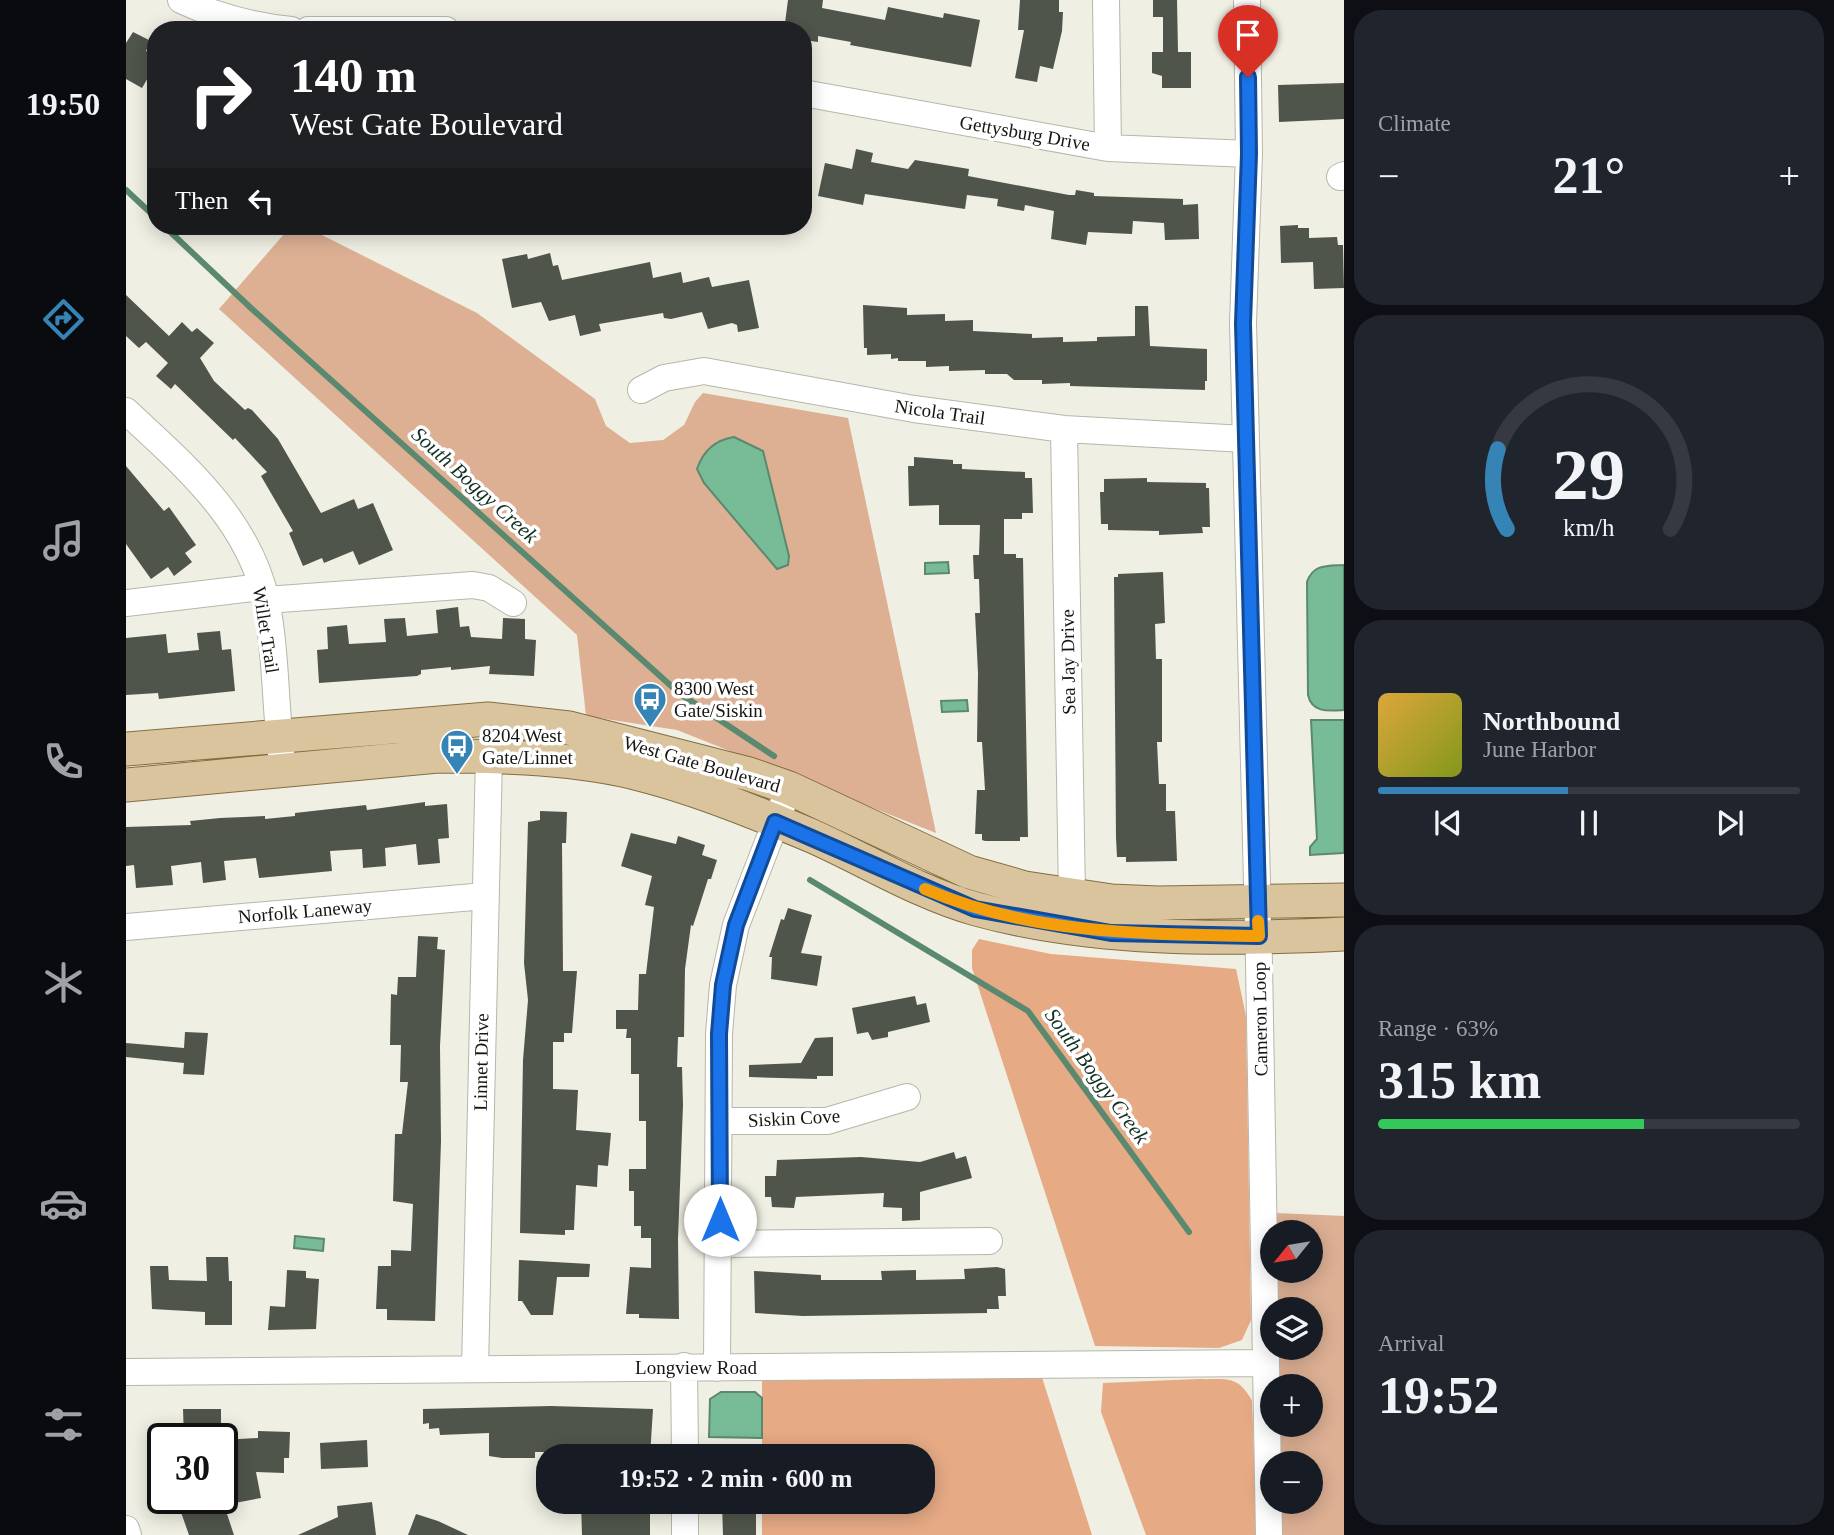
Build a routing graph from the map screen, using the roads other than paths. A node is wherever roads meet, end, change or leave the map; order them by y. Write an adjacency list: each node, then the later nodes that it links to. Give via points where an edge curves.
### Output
1 (181, 0): 4 (street)
2 (1106, 0): 6 (street)
3 (1247, 0): 7 (street, Cameron Loop)
4 (236, 21)
5 (812, 95): 6 (street, Gettysburg Drive)
6 (1108, 148): 7 (street, Gettysburg Drive)
7 (1249, 154): 11 (street, Cameron Loop, via 1243,323)
8 (641, 390): 10 (street, Nicola Trail, via 673,375 704,371 914,409)
9 (126, 411): 12 (street, Willet Trail, via 222,507)
10 (1064, 429): 11 (street, Nicola Trail); 22 (street, Sea Jay Drive)
11 (1245, 439): 25 (street, Cameron Loop)
12 (264, 594): 13 (street); 14 (street, via 473,585 489,587); 15 (street, Willet Trail)
13 (126, 603)
14 (513, 603)
15 (279, 735): 16 (main road, West Gate Boulevard); 18 (street, Willet Trail); 20 (main road, West Gate Boulevard, via 488,719 555,726 646,746)
16 (126, 749)
17 (489, 756): 18 (main road, West Gate Boulevard, via 438,756); 21 (main road, West Gate Boulevard, via 642,775); 23 (street, Linnet Drive)
18 (284, 772): 19 (main road, West Gate Boulevard)
19 (126, 785)
20 (789, 788): 21 (street); 22 (main road, West Gate Boulevard, via 969,872)
21 (775, 822): 28 (main road, West Gate Boulevard, via 975,909 1111,933); 30 (street, via 736,925 723,985)
22 (1072, 895): 25 (main road, West Gate Boulevard, via 1158,903)
23 (485, 896): 26 (street, Norfolk Laneway); 36 (street, Linnet Drive)
24 (1344, 900): 25 (main road, West Gate Boulevard)
25 (1258, 902): 28 (street, Cameron Loop)
26 (126, 927)
27 (1344, 934): 28 (main road, West Gate Boulevard)
28 (1259, 936): 33 (street, Cameron Loop)
29 (908, 1097): 30 (street, Siskin Cove, via 827,1121)
30 (720, 1121): 32 (street)
31 (989, 1241): 32 (street)
32 (720, 1244): 35 (street)
33 (1266, 1363): 35 (street, Longview Road); 43 (street, Cameron Loop)
34 (684, 1366): 35 (street, Longview Road); 36 (street, Longview Road); 38 (street)
35 (717, 1368)
36 (475, 1369): 37 (street, Longview Road)
37 (126, 1373)
38 (685, 1444)
39 (685, 1514): 42 (street)
40 (126, 1529): 41 (street)
41 (128, 1535)
42 (685, 1535)
43 (1269, 1535)

